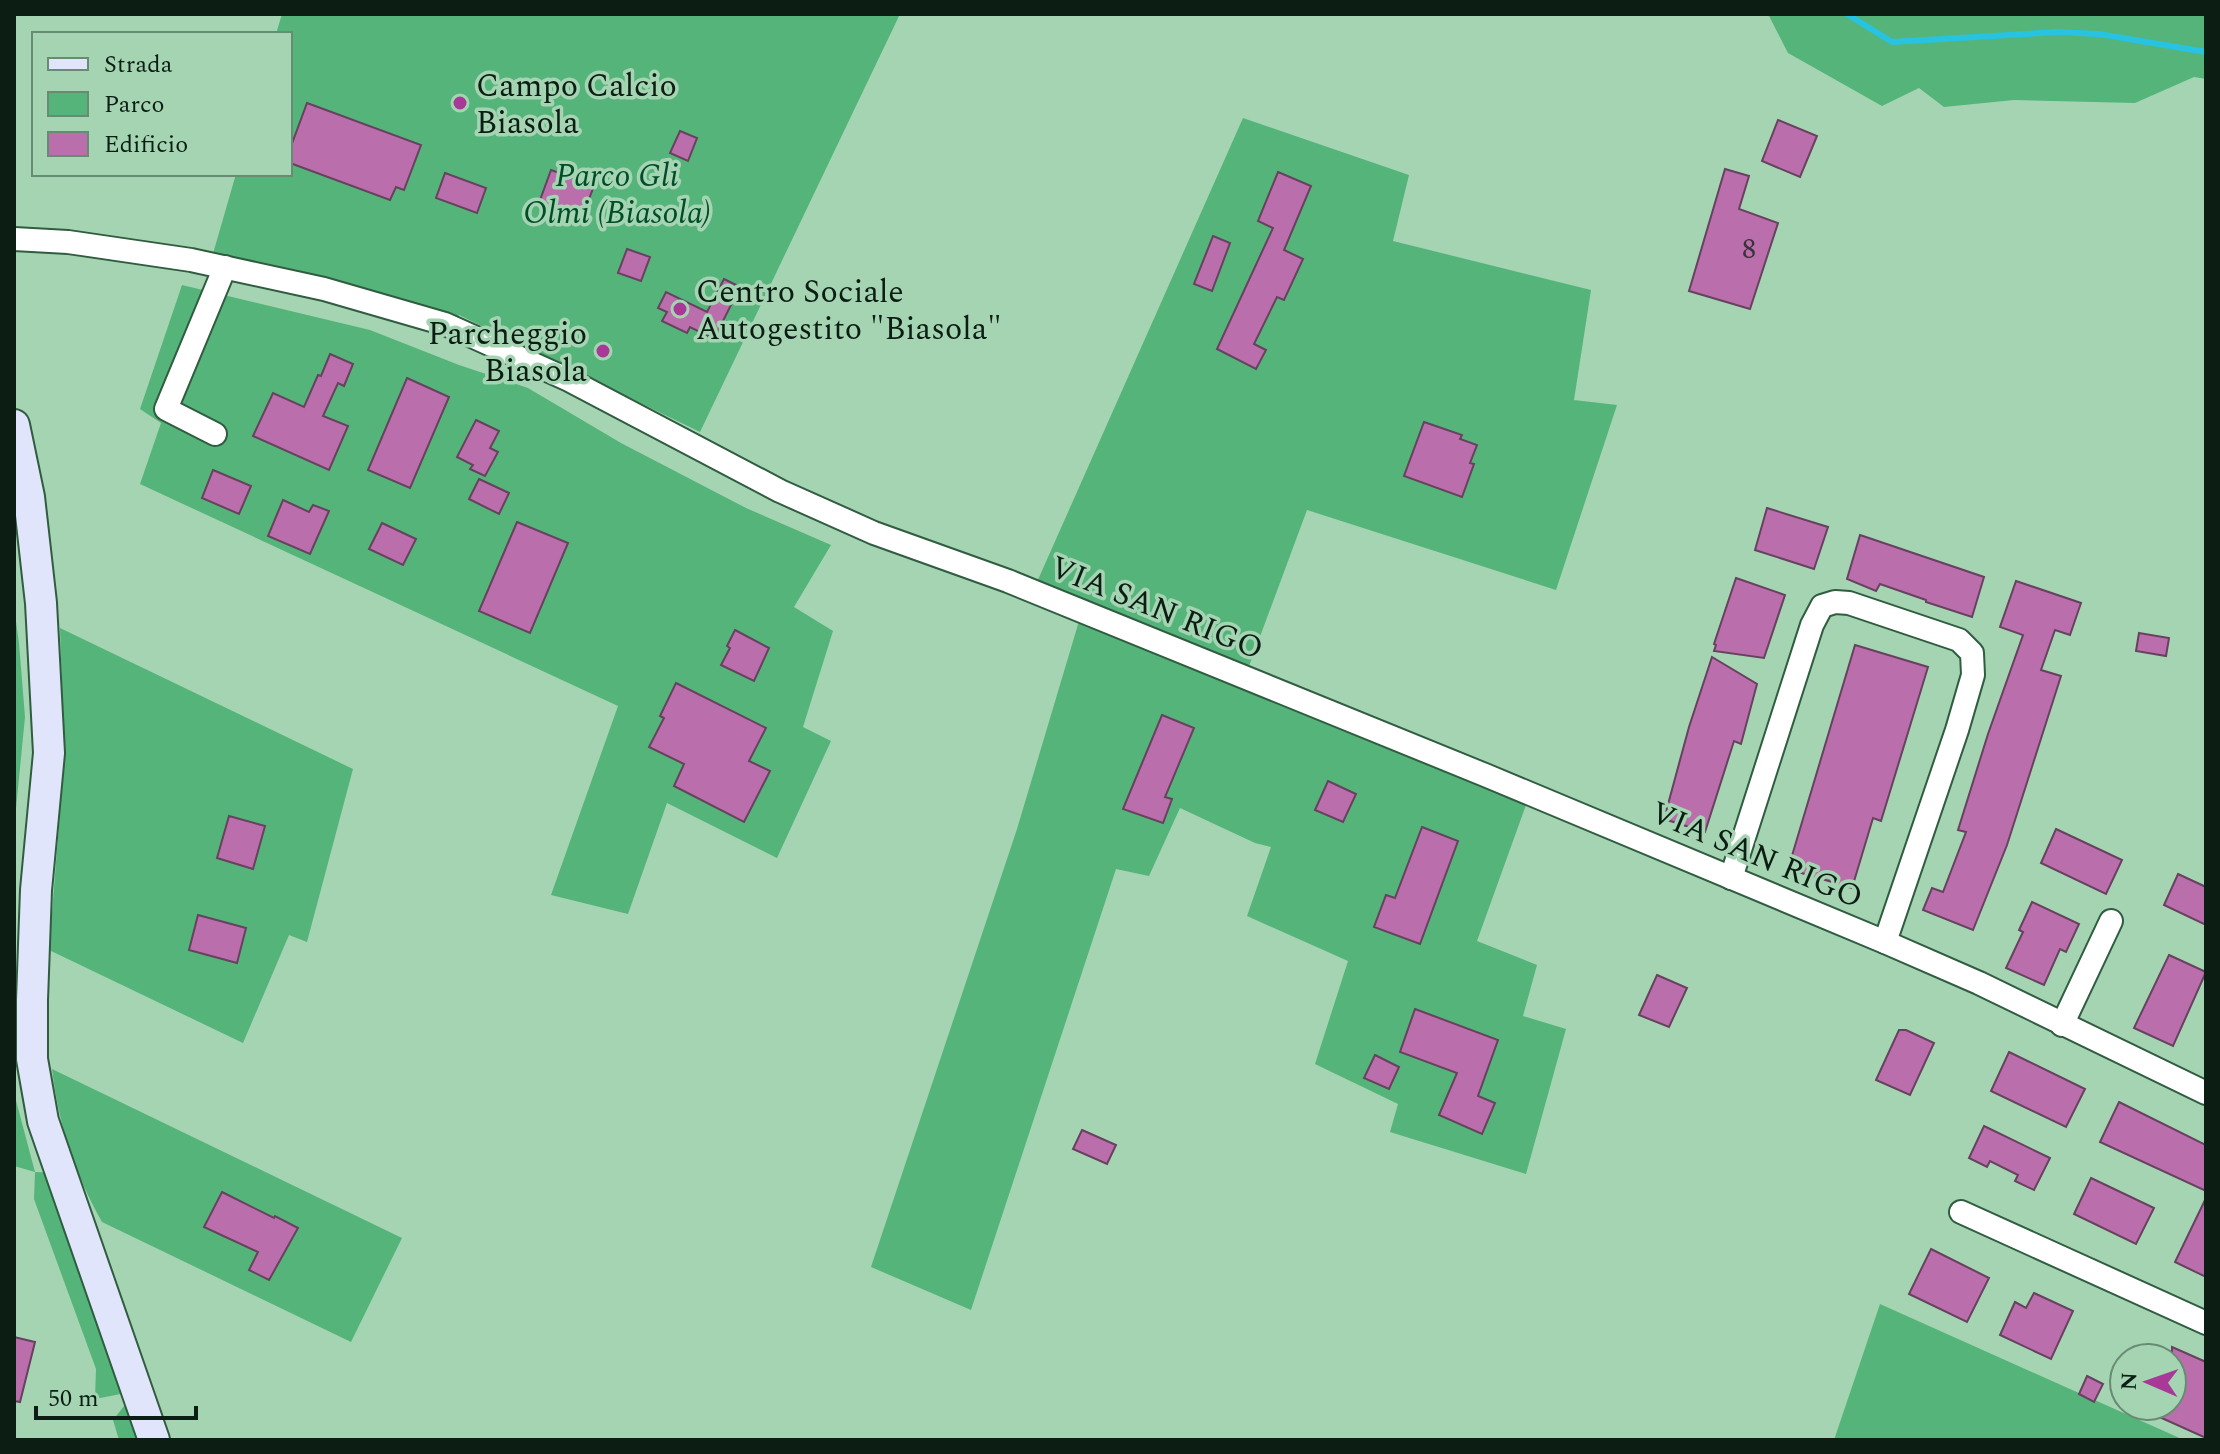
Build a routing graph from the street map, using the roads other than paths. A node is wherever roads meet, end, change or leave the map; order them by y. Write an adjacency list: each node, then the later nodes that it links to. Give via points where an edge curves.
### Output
1 (14, 239): 2 (street, VIA SAN RIGO, via 68,242)
2 (225, 267): 4 (street, via 166,409); 5 (street, VIA SAN RIGO, via 445,324 874,533 1021,586)
3 (14, 425): 12 (street, via 29,497 41,603 49,753 36,890 32,1059 43,1121)
4 (215, 434)
5 (1731, 878): 7 (street, VIA SAN RIGO); 7 (street, via 1822,606 1849,603 1959,640 1972,653 1973,675)
6 (2111, 921): 8 (street)
7 (1885, 942): 8 (street, VIA SAN RIGO)
8 (2062, 1025): 9 (street, VIA SAN RIGO)
9 (2206, 1093)
10 (1961, 1212): 11 (street)
11 (2206, 1323)
12 (154, 1440)

